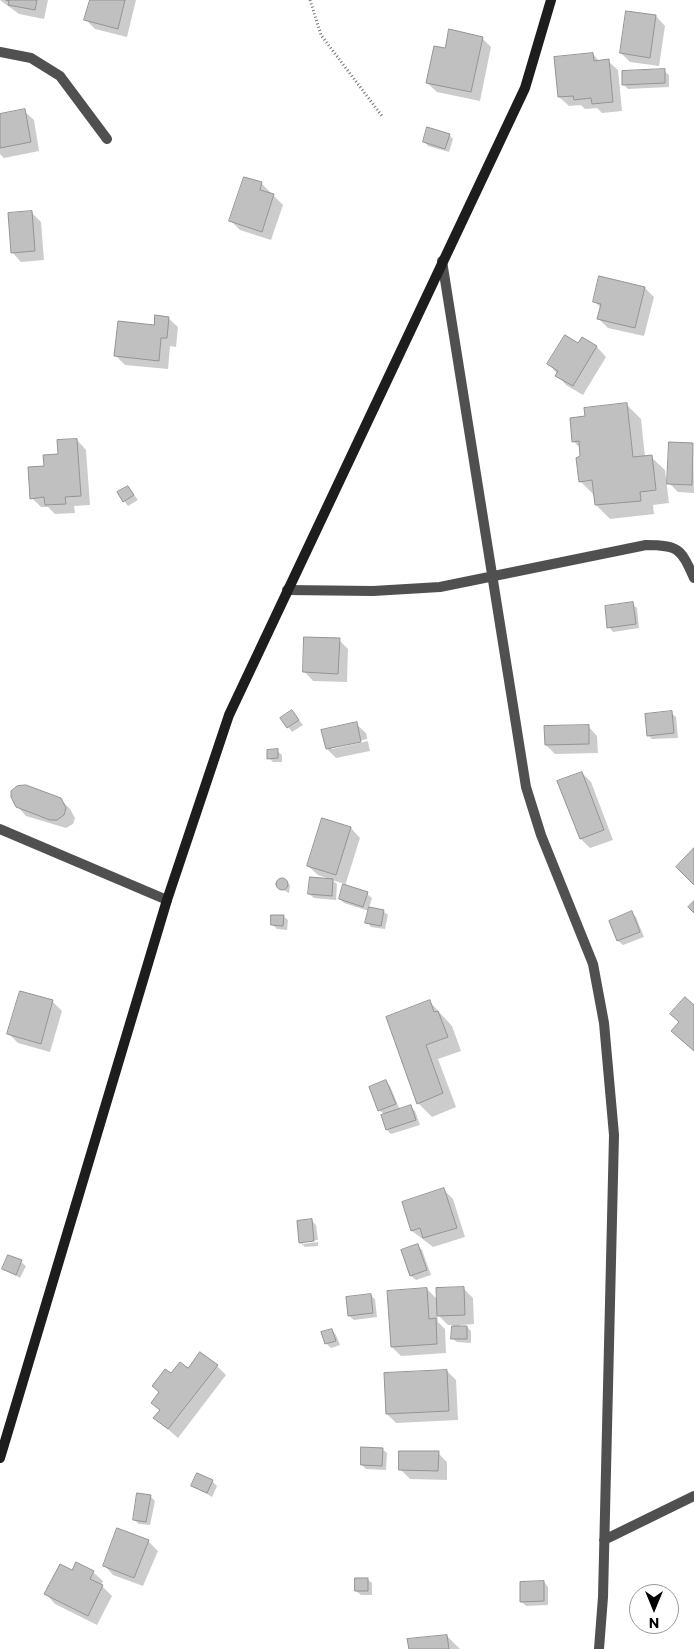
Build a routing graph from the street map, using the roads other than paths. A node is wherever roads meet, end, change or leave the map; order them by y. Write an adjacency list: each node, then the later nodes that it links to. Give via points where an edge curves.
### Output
1 (551, 0): 4 (street, via 525,88)
2 (0, 52): 3 (street, via 32,58 60,76)
3 (107, 139)
4 (442, 261): 5 (street); 7 (street)
5 (494, 577): 6 (street, via 646,545 665,545 678,550); 7 (street, via 406,590); 12 (street, via 526,787 541,835 593,964 609,1068 614,1136)
6 (694, 578)
7 (287, 590): 9 (street, via 229,715)
8 (0, 829): 9 (street)
9 (167, 900): 10 (street)
10 (0, 1458)
11 (694, 1496): 12 (street)
12 (604, 1540): 13 (street)
13 (599, 1649)

